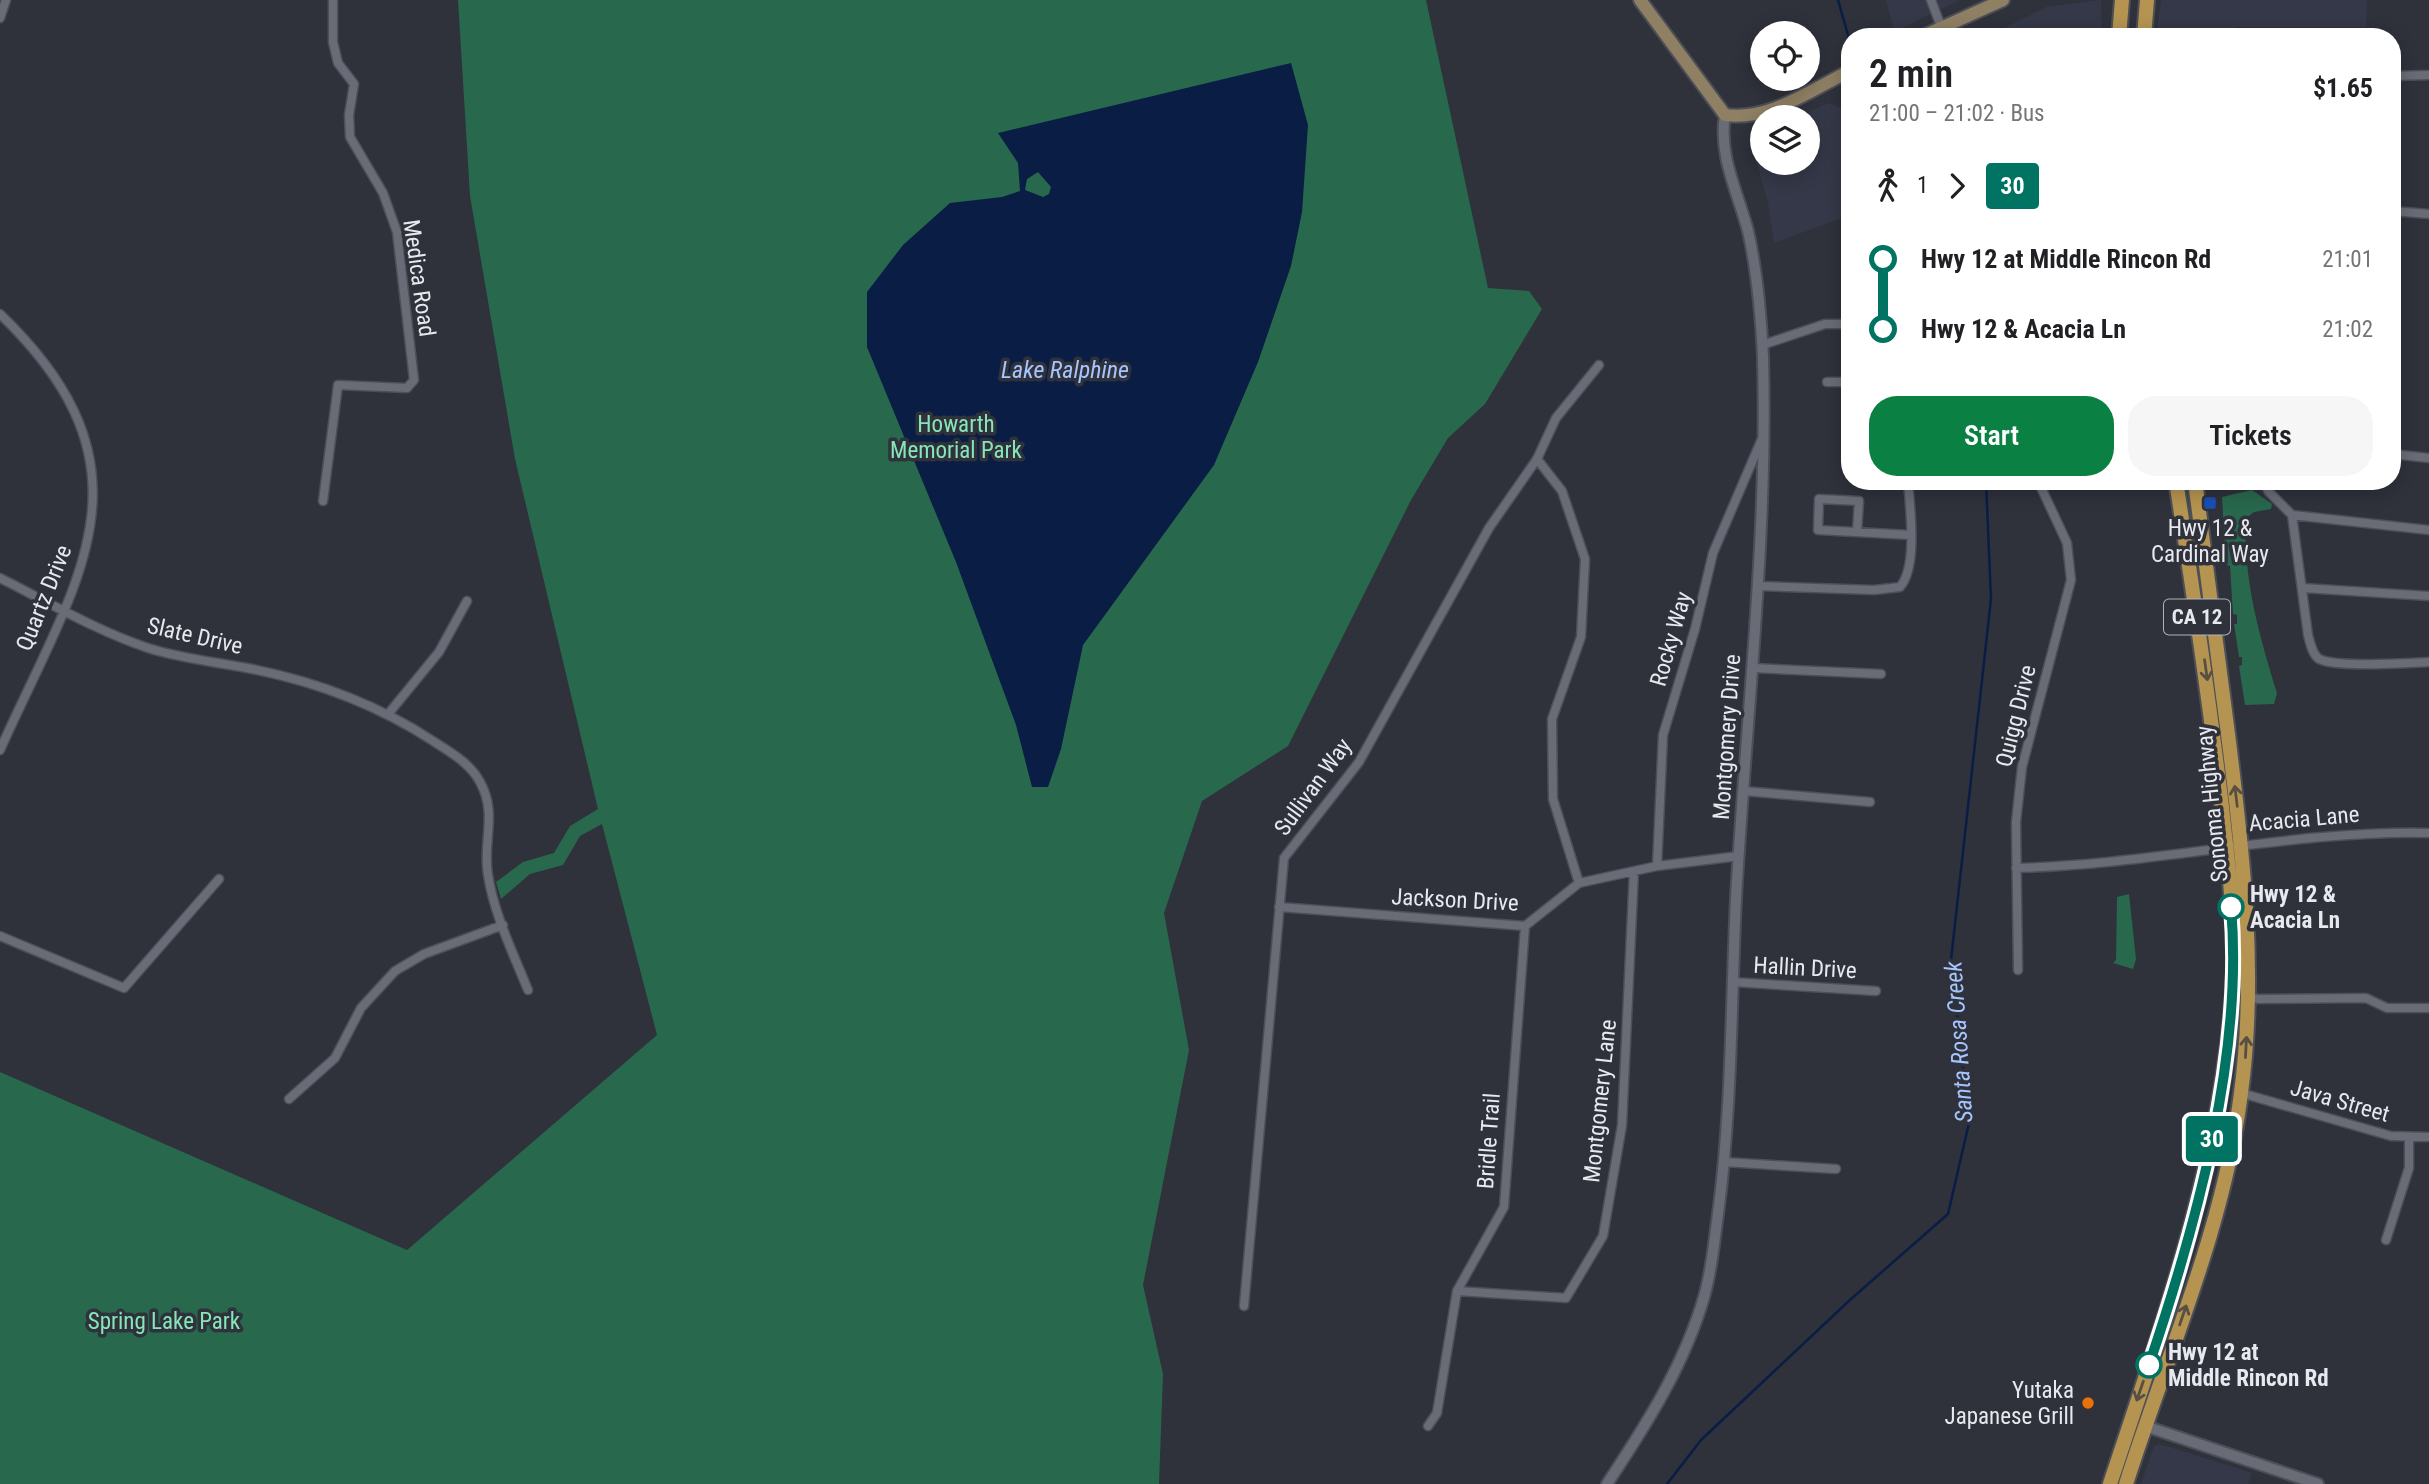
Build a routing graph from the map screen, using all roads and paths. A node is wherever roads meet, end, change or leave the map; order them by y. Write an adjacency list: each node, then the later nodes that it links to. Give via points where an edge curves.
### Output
1 (6, 0): 8 (street)
2 (333, 0): 34 (street, Medica Road, via 338,63 354,85 350,137 383,193 397,232 414,380 407,388 338,385)
3 (1640, 0): 16 (main road)
4 (1931, 0): 9 (street)
5 (2003, 0): 10 (main road)
6 (2120, 0): 11 (main road)
7 (2147, 0): 12 (main road)
8 (0, 18)
9 (1942, 28)
10 (1950, 28)
11 (2119, 28)
12 (2145, 28)
13 (2429, 75): 15 (street)
14 (1841, 76): 16 (main road, via 1762,114)
15 (2401, 76)
16 (1725, 115): 21 (street, Montgomery Drive, via 1722,138 1748,234)
17 (2401, 212): 18 (street)
18 (2429, 214)
19 (0, 314): 44 (street, Quartz Drive, via 62,386 90,451 94,513 85,553)
20 (1841, 324): 21 (street, via 1825,324)
21 (1762, 345): 25 (street, Montgomery Drive)
22 (1599, 365): 28 (street, Sullivan Way, via 1556,418)
23 (1827, 382): 24 (street)
24 (1841, 382)
25 (1765, 432): 40 (street, Montgomery Drive); 56 (street, Rocky Way, via 1713,553 1663,735)
26 (2401, 455): 27 (street)
27 (2429, 458)
28 (1537, 459): 60 (street, via 1562,491 1585,559 1581,637 1552,719 1553,799); 61 (street, Sullivan Way, via 1489,528 1359,762 1284,858)
29 (1908, 490): 38 (street)
30 (2042, 490): 57 (street, Quigg Drive, via 2067,543 2071,580 2022,767)
31 (2177, 490): 54 (main road, Sonoma Highway / CA 12, one-way to 54)
32 (2196, 490): 53 (main road, Sonoma Highway / CA 12, one-way to 32)
33 (2268, 490): 35 (street)
34 (323, 502)
35 (2292, 515): 36 (street); 41 (street)
36 (2429, 530)
37 (1857, 532): 37 (street, via 1818,530 1819,499 1859,501); 38 (street)
38 (1911, 535): 40 (street, via 1906,580 1892,590)
39 (0, 578): 44 (street, Slate Drive)
40 (1758, 586): 46 (street, Montgomery Drive)
41 (2303, 589): 42 (street); 45 (street, via 2308,635 2319,659)
42 (2429, 596)
43 (467, 601): 48 (street, via 439,652)
44 (63, 610): 48 (street, Slate Drive, via 147,648 301,681); 49 (street, Quartz Drive)
45 (2429, 662)
46 (1754, 668): 47 (street); 50 (street, Montgomery Drive)
47 (1881, 674)
48 (388, 713): 62 (street, Slate Drive, via 448,750 479,778 490,807 488,875)
49 (0, 750)
50 (1744, 791): 51 (street); 55 (street, Montgomery Drive)
51 (1870, 802)
52 (2429, 833): 53 (street, Acacia Lane, via 2358,833)
53 (2242, 844): 54 (street, Acacia Lane); 69 (main road, Sonoma Highway / CA 12)
54 (2226, 845): 57 (street, Acacia Lane); 80 (main road, Sonoma Highway / CA 12, one-way to 80, via 2234,968 2220,1097 2193,1215)
55 (1739, 856): 56 (street, Jackson Drive); 66 (street, Montgomery Drive)
56 (1657, 866): 58 (street, Jackson Drive)
57 (2016, 867): 65 (street, Quigg Drive)
58 (1634, 872): 60 (street, Jackson Drive); 78 (street, Montgomery Lane, via 1622,1125 1603,1236 1566,1298)
59 (219, 878): 64 (street, via 124,988)
60 (1579, 883): 63 (street, Jackson Drive)
61 (1279, 907): 63 (street, Jackson Drive); 79 (street, Sullivan Way)
62 (503, 925): 67 (street, Slate Drive); 72 (street, via 424,954 396,971 361,1008 335,1058)
63 (1525, 926): 78 (street, Bridle Trail, via 1504,1207)
64 (0, 936)
65 (2018, 970)
66 (1732, 982): 68 (street, Hallin Drive); 75 (street, Montgomery Drive)
67 (527, 990)
68 (1876, 991)
69 (2248, 996): 70 (street, via 2367,998 2387,1008); 71 (main road, Sonoma Highway / CA 12, one-way to 69)
70 (2429, 1007)
71 (2241, 1093): 74 (street, Java Street); 82 (main road, Sonoma Highway / CA 12, one-way to 71, via 2213,1222)
72 (289, 1099)
73 (2429, 1137): 74 (street, Java Street)
74 (2409, 1138): 77 (street, via 2412,1155)
75 (1724, 1162): 76 (street); 83 (street, Montgomery Drive, via 1706,1287 1685,1351 1645,1427)
76 (1836, 1169)
77 (2386, 1240)
78 (1457, 1291): 81 (street, Bridle Trail, via 1437,1413)
79 (1244, 1306)
80 (2130, 1422): 82 (main road); 84 (main road, Sonoma Highway / CA 12)
81 (1428, 1426)
82 (2145, 1426): 85 (main road, Sonoma Highway / CA 12); 86 (street)
83 (1607, 1484)
84 (2110, 1484)
85 (2126, 1484)
86 (2318, 1484)

